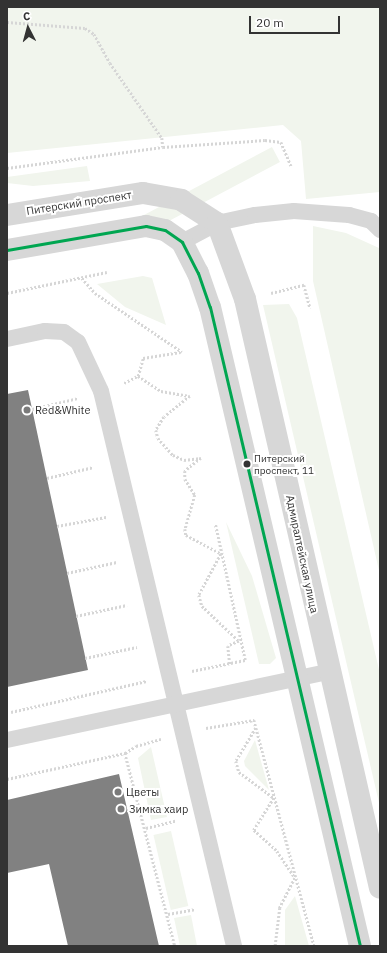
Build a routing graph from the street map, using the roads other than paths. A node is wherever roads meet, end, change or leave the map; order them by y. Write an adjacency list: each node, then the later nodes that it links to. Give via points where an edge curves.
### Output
1 (7, 215): 2 (street, Питерский проспект, via 143,193 181,200)
2 (217, 223): 3 (lane, via 255,214 306,212 371,221); 4 (lane); 7 (street, Адмиралтейская улица, via 245,299)
3 (380, 230)
4 (182, 242): 5 (street, via 165,230 146,226); 8 (street, via 198,272 210,308)
5 (7, 250)
6 (7, 339): 9 (lane, via 45,331 64,332 78,342 88,361 101,391 128,492)
7 (328, 672): 8 (lane); 11 (street, Адмиралтейская улица)
8 (296, 679): 9 (lane); 13 (street)
9 (175, 703): 10 (lane); 12 (lane)
10 (7, 740)
11 (380, 888)
12 (234, 946)
13 (360, 946)

